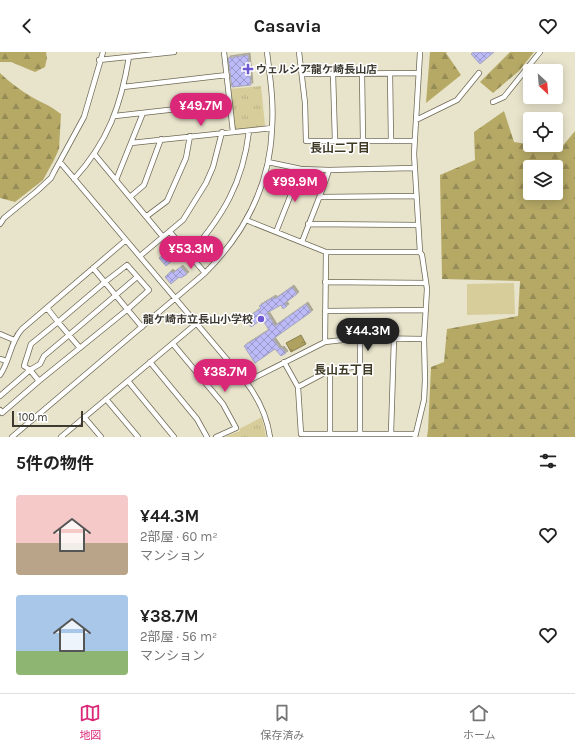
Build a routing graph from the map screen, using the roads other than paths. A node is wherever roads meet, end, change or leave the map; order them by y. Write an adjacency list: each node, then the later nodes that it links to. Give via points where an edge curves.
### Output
1 (103, 52): 9 (street)
2 (174, 52): 8 (street)
3 (224, 52): 16 (street)
4 (267, 52): 23 (street)
5 (299, 52): 12 (street)
6 (420, 52): 10 (street)
7 (540, 52): 18 (street, via 504,97)
8 (129, 57): 9 (street); 17 (street)
9 (100, 60): 35 (street, via 84,117)
10 (419, 73): 15 (street); 22 (street)
11 (479, 73): 22 (street, via 457,100)
12 (302, 74): 13 (street); 29 (street, via 306,141)
13 (334, 74): 14 (street); 29 (street)
14 (362, 74): 15 (street); 30 (street)
15 (390, 74): 31 (street)
16 (227, 75): 17 (street); 19 (street)
17 (123, 87): 21 (street)
18 (494, 102)
19 (230, 103): 20 (street); 26 (street)
20 (143, 112): 21 (street); 33 (street)
21 (114, 116): 34 (street)
22 (416, 120): 32 (street)
23 (272, 128): 24 (street); 36 (street)
24 (249, 131): 26 (street); 57 (street, via 241,172 224,210)
25 (222, 132): 26 (street); 27 (street); 50 (street, via 206,183 183,220)
26 (234, 132)
27 (190, 136): 28 (street); 45 (street, via 186,158 167,200)
28 (161, 139): 33 (street); 44 (street, via 144,185)
29 (335, 141): 30 (street)
30 (363, 141): 31 (street)
31 (391, 141): 32 (street)
32 (414, 141): 37 (street)
33 (131, 143): 41 (street)
34 (95, 155): 40 (street); 41 (street)
35 (60, 162): 40 (street); 47 (street, via 45,184 8,214)
36 (268, 162): 38 (street); 46 (street, via 263,182)
37 (414, 168): 39 (street); 42 (street)
38 (301, 169): 39 (street); 51 (street)
39 (329, 170): 43 (street)
40 (74, 179): 53 (street)
41 (116, 180): 44 (street)
42 (416, 196): 43 (street); 49 (street)
43 (320, 197): 48 (street)
44 (130, 198): 45 (street)
45 (147, 216): 52 (street)
46 (246, 220): 51 (street); 60 (street, via 232,243)
47 (0, 224)
48 (308, 224): 49 (street); 54 (street)
49 (418, 225): 56 (street)
50 (170, 232): 52 (street); 57 (street)
51 (276, 232): 54 (street)
52 (163, 237): 58 (street)
53 (126, 240): 58 (street); 59 (street)
54 (302, 242): 55 (street)
55 (326, 252): 56 (street); 63 (street)
56 (420, 252): 64 (street)
57 (189, 255): 60 (street)
58 (140, 256): 66 (street)
59 (94, 268): 62 (street); 67 (street)
60 (205, 273): 66 (street)
61 (137, 277): 62 (street, via 127,265); 65 (street); 68 (street, via 149,290)
62 (105, 282): 65 (street); 71 (street)
63 (325, 282): 64 (street); 70 (street)
64 (426, 282): 69 (street)
65 (115, 294): 68 (street); 75 (street)
66 (176, 299): 72 (street); 73 (street)
67 (47, 308): 71 (street); 79 (street, via 22,329)
68 (128, 309): 73 (street); 82 (street)
69 (426, 310): 70 (street); 78 (street)
70 (325, 311): 80 (street)
71 (58, 322): 75 (street); 88 (street, via 31,344 24,366)
72 (197, 323): 81 (street); 93 (street)
73 (142, 327): 103 (street)
74 (0, 334): 79 (street)
75 (68, 335): 82 (street); 88 (street, via 44,356 40,364)
76 (360, 338): 77 (street); 80 (street); 87 (street)
77 (394, 339): 78 (street); 99 (street)
78 (424, 339): 102 (street, via 424,400)
79 (14, 340): 84 (street)
80 (325, 342): 86 (street)
81 (172, 344): 85 (street); 109 (street, via 223,404 236,428)
82 (80, 348): 91 (street)
83 (0, 359): 84 (street)
84 (7, 361): 90 (street)
85 (150, 362): 92 (street); 108 (street, via 197,420)
86 (284, 362): 93 (street); 94 (street)
87 (360, 366): 89 (street); 101 (street)
88 (30, 370): 91 (street); 95 (street)
89 (330, 370): 94 (street); 100 (street)
90 (0, 375)
91 (39, 381): 97 (street, via 2,413)
92 (128, 381): 96 (street); 107 (street)
93 (246, 382): 110 (street, via 261,405)
94 (298, 387): 100 (street, via 301,434)
95 (0, 396)
96 (106, 399): 98 (street); 106 (street)
97 (0, 410)
98 (84, 417): 104 (street); 105 (street)
99 (391, 433): 101 (street); 102 (street)
100 (330, 434): 101 (street)
101 (360, 434)
102 (415, 435)
103 (12, 437)
104 (62, 437)
105 (101, 437)
106 (138, 437)
107 (174, 437)
108 (207, 437)
109 (216, 437)
110 (270, 437)

